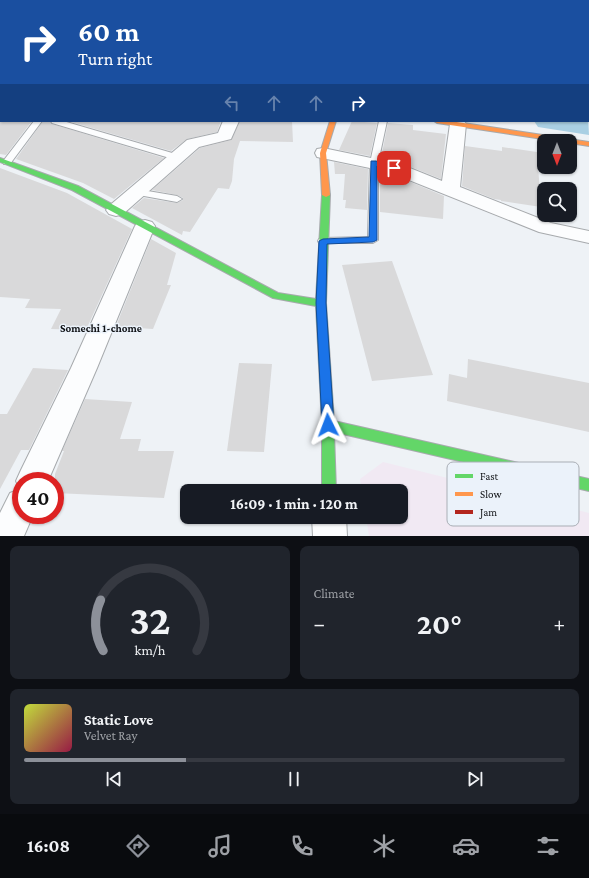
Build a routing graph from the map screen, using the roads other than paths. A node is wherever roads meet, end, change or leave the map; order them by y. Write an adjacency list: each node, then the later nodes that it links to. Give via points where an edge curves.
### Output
1 (37, 122): 11 (lane)
2 (58, 122): 10 (lane)
3 (231, 122): 10 (street, via 225,136 193,143)
4 (333, 122): 9 (street)
5 (383, 122): 12 (lane)
6 (444, 122): 7 (street)
7 (458, 124): 8 (street); 13 (street)
8 (589, 144)
9 (323, 153): 12 (street); 19 (street, via 326,209)
10 (176, 157): 14 (street)
11 (3, 161): 16 (street, via 75,188)
12 (374, 163): 13 (street, via 394,168); 19 (lane, via 373,240)
13 (450, 191): 18 (street, via 546,228)
14 (136, 192): 15 (lane); 16 (street)
15 (177, 199)
16 (116, 210): 17 (street)
17 (145, 226): 20 (street, via 276,296); 23 (street)
18 (589, 237)
19 (323, 241): 20 (street)
20 (321, 303): 21 (street)
21 (328, 425): 22 (street); 25 (street)
22 (489, 462)
23 (36, 472)
24 (579, 483): 26 (street)
25 (329, 484)
26 (589, 485)
27 (12, 523): 29 (street)
28 (329, 524): 30 (street)
29 (6, 536)
30 (330, 536)

